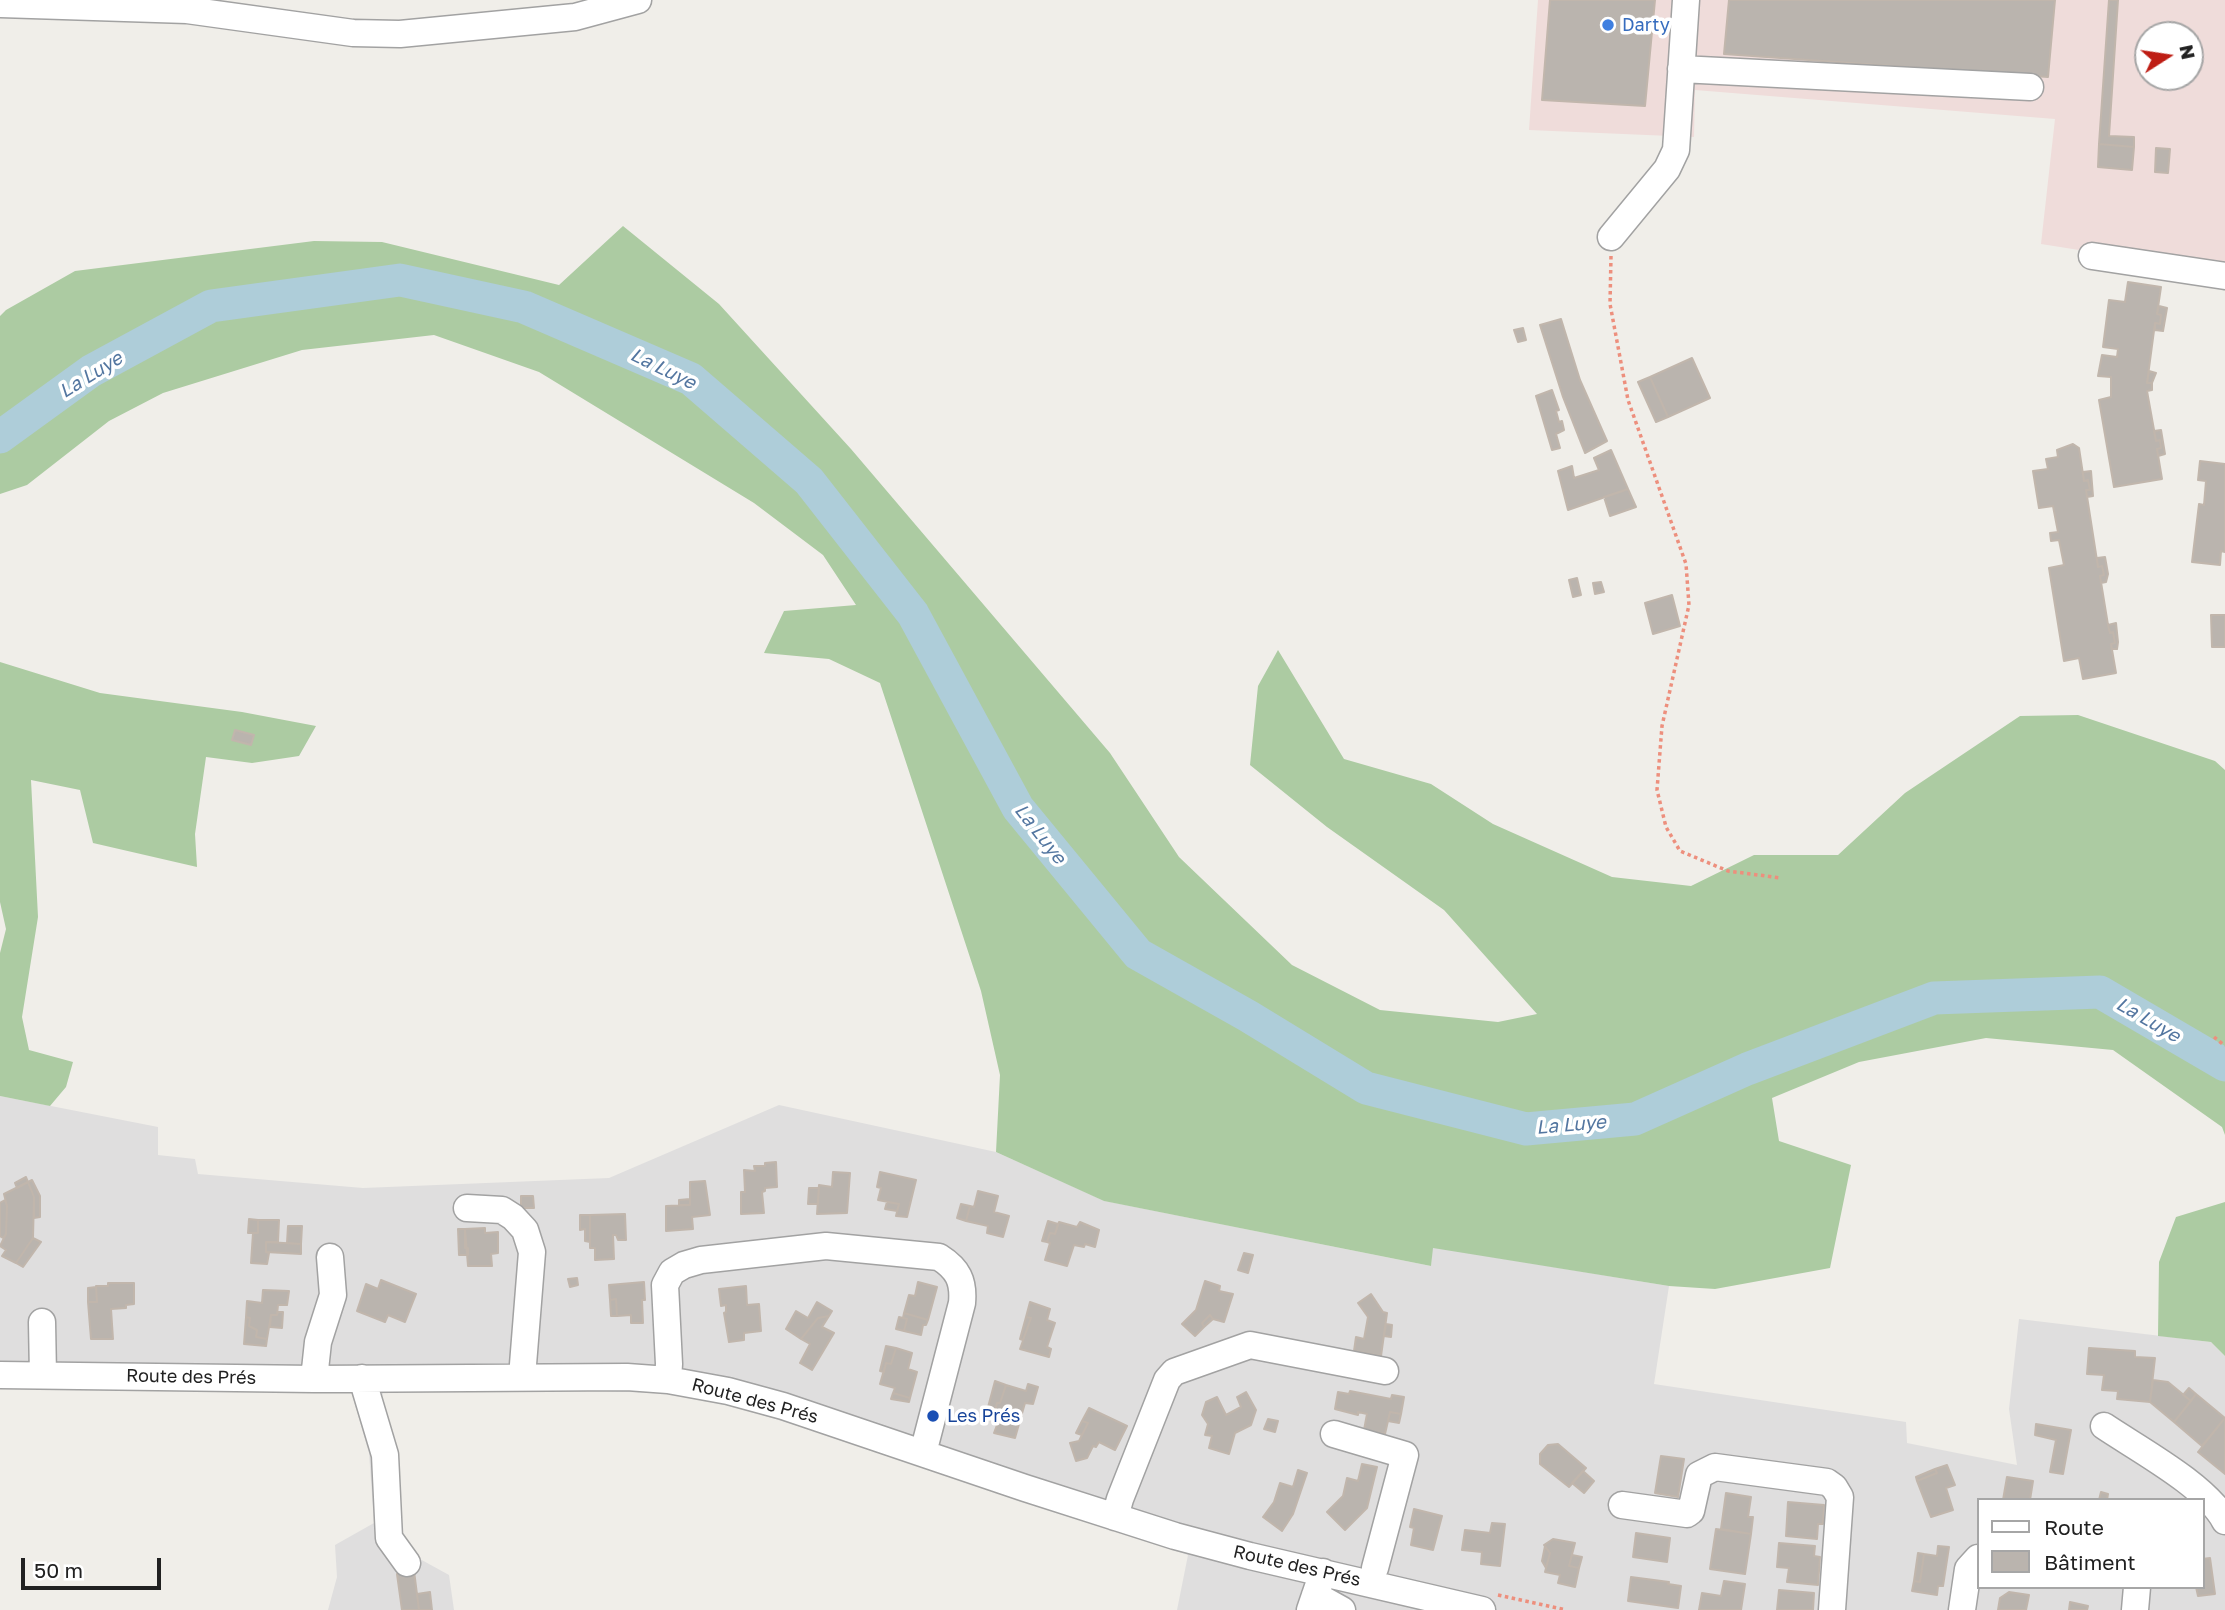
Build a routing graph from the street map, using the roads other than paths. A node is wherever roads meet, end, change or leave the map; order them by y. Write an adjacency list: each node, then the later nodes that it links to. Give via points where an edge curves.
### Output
1 (638, 0): 3 (street, via 575,16 400,34 353,33 187,10)
2 (1686, 0): 4 (street)
3 (0, 4)
4 (1681, 69): 5 (street); 6 (street, via 1676,150 1667,169)
5 (2030, 87)
6 (1611, 237)
7 (2092, 256): 8 (street)
8 (2225, 276)
9 (467, 1208): 15 (street, via 502,1210 513,1217 525,1230 533,1252)
10 (330, 1257): 17 (street, via 333,1295 317,1342)
11 (42, 1322): 14 (street)
12 (1385, 1371): 23 (street, via 1250,1345 1174,1372)
13 (0, 1375): 14 (street, Route des Prés)
14 (43, 1375): 17 (street, Route des Prés)
15 (522, 1377): 16 (street, Route des Prés); 18 (street, Route des Prés)
16 (362, 1378): 17 (street, Route des Prés); 26 (street, via 385,1455 389,1538)
17 (314, 1379)
18 (667, 1380): 21 (street, Route des Prés, via 783,1406); 21 (street, via 665,1284 672,1272 684,1265 826,1246 939,1257 951,1264 964,1289)
19 (2104, 1426): 24 (street, via 2202,1491)
20 (1334, 1434): 27 (street, via 1405,1455)
21 (923, 1453): 23 (street, Route des Prés)
22 (1622, 1505): 32 (street, via 1687,1514 1699,1475 1715,1467 1827,1482 1840,1497)
23 (1115, 1517): 29 (street, Route des Prés, via 1200,1543)
24 (2225, 1521)
25 (1976, 1560): 33 (street, via 1968,1569)
26 (407, 1563)
27 (1376, 1568)
28 (2137, 1589): 34 (street)
29 (1316, 1592): 30 (street, Route des Prés); 31 (street)
30 (1490, 1602)
31 (1342, 1610)
32 (1832, 1610)
33 (1962, 1610)
34 (2135, 1610)

